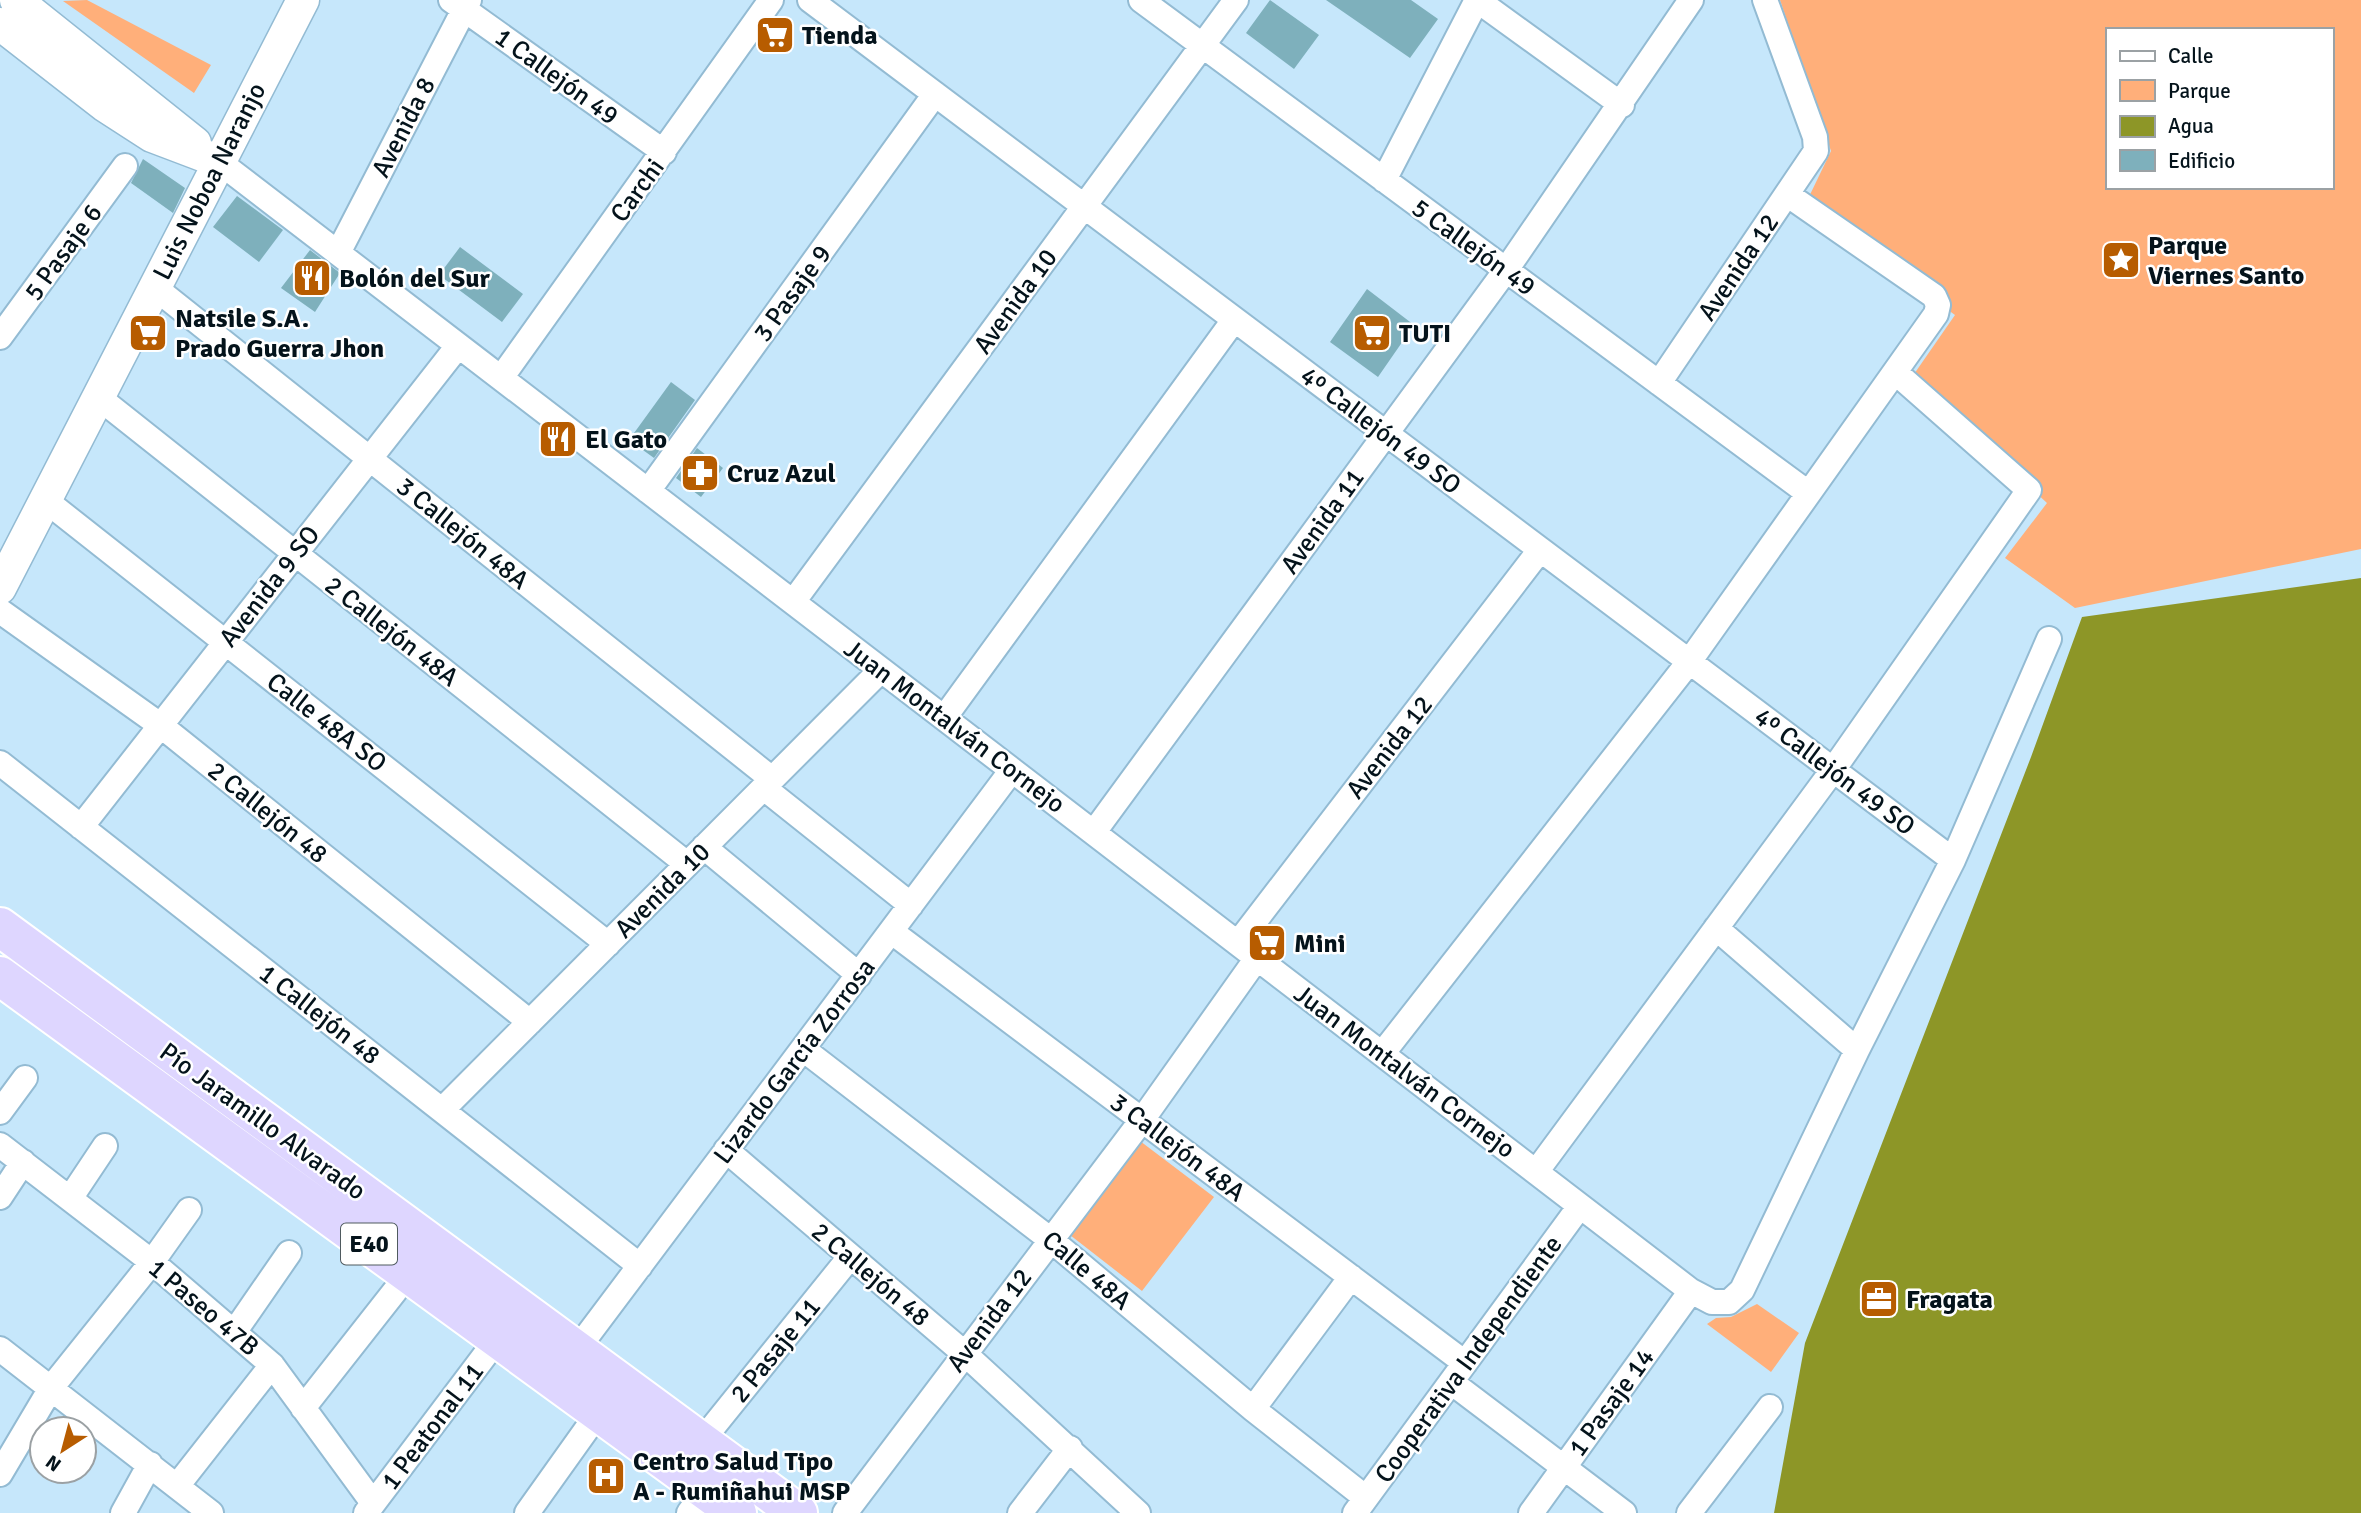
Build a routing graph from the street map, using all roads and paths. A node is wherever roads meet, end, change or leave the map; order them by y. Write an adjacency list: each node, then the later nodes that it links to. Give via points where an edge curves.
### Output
1 (16, 0): 16 (street, Juan Montalván Cornejo)
2 (303, 0): 16 (street, Luis Noboa Naranjo)
3 (771, 0): 15 (street, Carchi)
4 (810, 0): 13 (street, 4º Callejón 49 SO)
5 (1141, 0): 12 (street, 5 Callejón 49)
6 (1236, 0): 12 (street, Avenida 10)
7 (1477, 0): 14 (street); 18 (street)
8 (1691, 0): 14 (street, Avenida 11)
9 (1765, 0): 19 (street, Avenida 12, via 1815,137 1816,151)
10 (461, 3): 15 (street, 1 Callejón 49); 21 (street, Avenida 8)
11 (3, 32): 16 (street, Juan Montalván Cornejo, via 152,136)
12 (1203, 46): 18 (street, 5 Callejón 49); 20 (street, Avenida 10)
13 (935, 94): 20 (street, 4º Callejón 49 SO); 33 (street, 3 Pasaje 9)
14 (1622, 104): 22 (street, Avenida 11)
15 (664, 152): 28 (street, Carchi)
16 (218, 161): 21 (street, Juan Montalván Cornejo); 23 (street, Luis Noboa Naranjo)
17 (125, 166): 25 (street, 5 Pasaje 6)
18 (1384, 180): 22 (street, 5 Callejón 49)
19 (1788, 195): 27 (street, via 1934,296 1936,314); 29 (street, Avenida 12)
20 (1085, 207): 24 (street, 4º Callejón 49 SO); 39 (street, Avenida 10)
21 (338, 253): 26 (street, Juan Montalván Cornejo)
22 (1506, 270): 29 (street, 5 Callejón 49); 31 (street, Avenida 11)
23 (154, 287): 30 (street, Luis Noboa Naranjo); 32 (street, 3 Callejón 48A)
24 (1234, 320): 31 (street, 4º Callejón 49 SO); 45 (street)
25 (0, 337)
26 (458, 346): 28 (street, Juan Montalván Cornejo); 32 (street, Avenida 9 SO)
27 (1895, 372): 34 (street); 49 (street, via 2029,491)
28 (500, 378): 33 (street, Juan Montalván Cornejo)
29 (1659, 383): 34 (street, 5 Callejón 49)
30 (98, 397): 35 (street, Luis Noboa Naranjo); 37 (street, 2 Callejón 48A)
31 (1386, 434): 36 (street, 4º Callejón 49 SO); 52 (street, Avenida 11)
32 (369, 458): 37 (street, Avenida 9 SO); 50 (street, 3 Callejón 48A)
33 (648, 491): 39 (street, Juan Montalván Cornejo)
34 (1808, 493): 43 (street)
35 (45, 499): 38 (street, Luis Noboa Naranjo); 42 (street, Calle 48A SO)
36 (1540, 550): 43 (street, 4º Callejón 49 SO); 60 (street, Avenida 12)
37 (294, 553): 42 (street, Avenida 9 SO); 53 (street, 2 Callejón 48A)
38 (0, 588)
39 (793, 602): 44 (street, Juan Montalván Cornejo)
40 (0, 611): 46 (street, 2 Callejón 48)
41 (2049, 639): 54 (street)
42 (226, 642): 46 (street, Avenida 9 SO); 59 (street, Calle 48A SO)
43 (1689, 662): 49 (street, 4º Callejón 49 SO); 66 (street)
44 (881, 670): 45 (street, Juan Montalván Cornejo); 50 (street, Avenida 10)
45 (944, 718): 48 (street, Juan Montalván Cornejo)
46 (160, 725): 51 (street, Avenida 9 SO); 63 (street, 2 Callejón 48)
47 (0, 763): 51 (street, 1 Callejón 48)
48 (1012, 770): 52 (street, Juan Montalván Cornejo); 55 (street, Lizardo García Zorrosa)
49 (1833, 770): 54 (street, 4º Callejón 49 SO); 57 (street)
50 (768, 783): 53 (street, Avenida 10); 55 (street, 3 Callejón 48A)
51 (81, 827): 68 (street, 1 Callejón 48)
52 (1094, 832): 60 (street, Juan Montalván Cornejo)
53 (695, 856): 59 (street, Avenida 10); 62 (street, 2 Callejón 48A)
54 (1953, 860): 65 (street)
55 (911, 905): 58 (street, Lizardo García Zorrosa)
56 (0, 927): 91 (highway, Pío Jaramillo Alvarado / E40)
57 (1716, 928): 65 (street); 75 (street)
58 (891, 932): 62 (street, Lizardo García Zorrosa); 70 (street, 3 Callejón 48A)
59 (608, 944): 63 (street, Avenida 10)
60 (1248, 951): 66 (street, Juan Montalván Cornejo); 70 (street, Avenida 12)
61 (0, 975): 89 (highway, Pío Jaramillo Alvarado / E40)
62 (859, 975): 64 (street, Lizardo García Zorrosa)
63 (530, 1022): 68 (street, Avenida 10)
64 (803, 1049): 73 (street, Lizardo García Zorrosa); 80 (street, Calle 48A)
65 (1857, 1050): 87 (street, Juan Montalván Cornejo, via 1742,1290 1730,1302 1712,1302)
66 (1382, 1054): 75 (street, Juan Montalván Cornejo)
67 (25, 1078): 69 (street)
68 (442, 1111): 84 (street, 1 Callejón 48)
69 (0, 1112)
70 (1142, 1120): 80 (street, Avenida 12); 85 (street, 3 Callejón 48A)
71 (0, 1145): 74 (street, 1 Paseo 47B)
72 (105, 1146): 77 (street)
73 (726, 1150): 82 (street, 2 Callejón 48); 84 (street, Lizardo García Zorrosa)
74 (23, 1162): 76 (street); 77 (street, 1 Paseo 47B)
75 (1536, 1172): 78 (street, Juan Montalván Cornejo)
76 (0, 1197)
77 (71, 1197): 83 (street, 1 Paseo 47B)
78 (1580, 1206): 87 (street, Juan Montalván Cornejo); 94 (street, Cooperativa Independiente)
79 (189, 1210): 83 (street)
80 (1051, 1240): 92 (street, Avenida 12); 98 (street, Calle 48A)
81 (289, 1253): 88 (street)
82 (850, 1257): 92 (street, 2 Callejón 48); 100 (street, 2 Pasaje 11)
83 (152, 1262): 88 (street, 1 Paseo 47B); 95 (street)
84 (640, 1266): 91 (street, Lizardo García Zorrosa)
85 (1351, 1277): 94 (street, 3 Callejón 48A); 98 (street)
86 (395, 1291): 97 (street)
87 (1692, 1291): 103 (street, 1 Pasaje 14)
88 (235, 1331): 93 (street, 1 Paseo 47B)
89 (498, 1338): 99 (highway, Pío Jaramillo Alvarado / E40); 108 (street, 1 Peatonal 11)
90 (0, 1349): 95 (street)
91 (575, 1352): 100 (highway, Pío Jaramillo Alvarado / E40)
92 (964, 1353): 101 (street, 2 Callejón 48); 114 (street, Avenida 12)
93 (272, 1365): 97 (street, 1 Paseo 47B); 105 (street)
94 (1458, 1372): 103 (street, 3 Callejón 48A); 107 (street, Cooperativa Independiente)
95 (51, 1388): 102 (street); 104 (street)
96 (1770, 1407): 119 (street)
97 (303, 1408): 108 (street, 1 Paseo 47B)
98 (1253, 1409): 107 (street, Calle 48A)
99 (599, 1412): 106 (highway, Pío Jaramillo Alvarado / E40); 111 (street)
100 (700, 1443): 113 (highway, Pío Jaramillo Alvarado / E40)
101 (1070, 1448): 115 (street); 116 (street, 2 Callejón 48)
102 (150, 1464): 105 (street); 109 (street)
103 (1564, 1467): 117 (street, 1 Pasaje 14); 118 (street, 3 Callejón 48A)
104 (0, 1474)
105 (177, 1486): 110 (street)
106 (698, 1502): 112 (highway, Pío Jaramillo Alvarado / E40)
107 (1361, 1505)
108 (370, 1508)
109 (122, 1513)
110 (211, 1513)
111 (527, 1513)
112 (737, 1513)
113 (798, 1513)
114 (845, 1513)
115 (1020, 1513)
116 (1138, 1513)
117 (1531, 1513)
118 (1624, 1513)
119 (1689, 1513)

